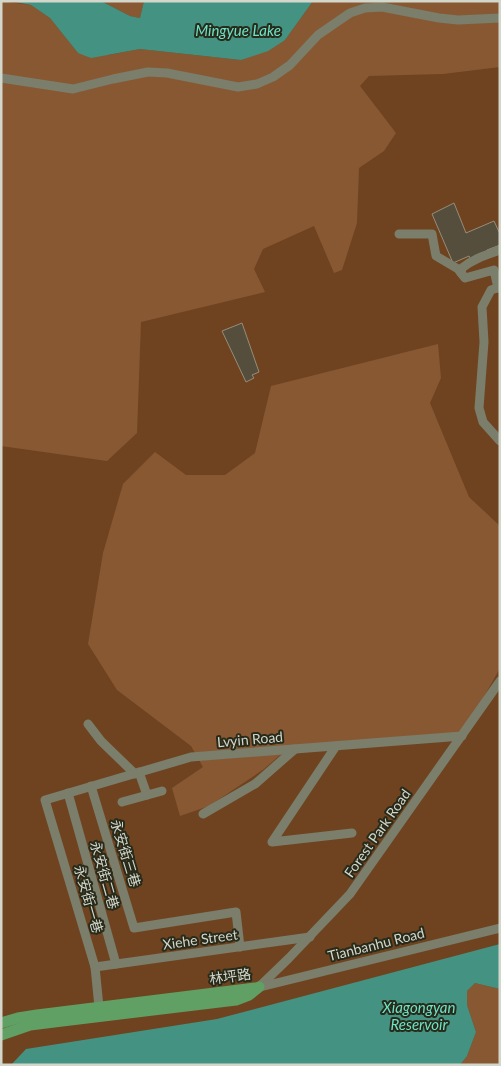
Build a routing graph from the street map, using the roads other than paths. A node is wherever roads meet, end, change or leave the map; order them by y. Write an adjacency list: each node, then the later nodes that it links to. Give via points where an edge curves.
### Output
1 (500, 18): 2 (street, via 458,20 382,7 365,8 350,13 318,35 290,65 273,77 238,88 148,72 73,89)
2 (1, 78)
3 (399, 234): 6 (street, via 432,234 436,256)
4 (500, 250): 6 (street, via 479,257)
5 (497, 270): 6 (street, via 465,278); 7 (street)
6 (461, 272)
7 (499, 288): 8 (street, via 491,290 482,307 484,342 479,408 483,422)
8 (500, 441)
9 (500, 681): 11 (street, Forest Park Road)
10 (88, 724): 14 (street, via 101,741)
11 (462, 736): 12 (street, Lvyin Road); 24 (street, Forest Park Road, via 350,894)
12 (336, 746): 13 (street, Lvyin Road); 22 (street, via 272,842)
13 (296, 749): 14 (street, Lvyin Road, via 191,757); 21 (street, via 255,784)
14 (137, 773): 15 (street, Lvyin Road); 18 (street)
15 (91, 786): 17 (street, Lvyin Road); 25 (street, 永安街三巷, via 134,928 236,912)
16 (162, 791): 18 (street)
17 (68, 793): 19 (street, Lvyin Road); 26 (street, 永安街二巷)
18 (147, 795): 20 (street)
19 (46, 800): 27 (street, 永安街一巷)
20 (122, 802)
21 (203, 814)
22 (352, 833)
23 (500, 928): 28 (street, Tianbanhu Road)
24 (310, 937): 25 (street, Xiehe Street); 28 (street, Forest Park Road)
25 (240, 947): 26 (street, Xiehe Street)
26 (116, 964): 27 (street, Xiehe Street)
27 (94, 967): 29 (street, 永安街一巷)
28 (259, 987): 29 (main road, 林坪路); 31 (main road, 林坪路, via 236,1000 30,1025)
29 (99, 1007): 30 (main road, 林坪路)
30 (1, 1023)
31 (1, 1035)

